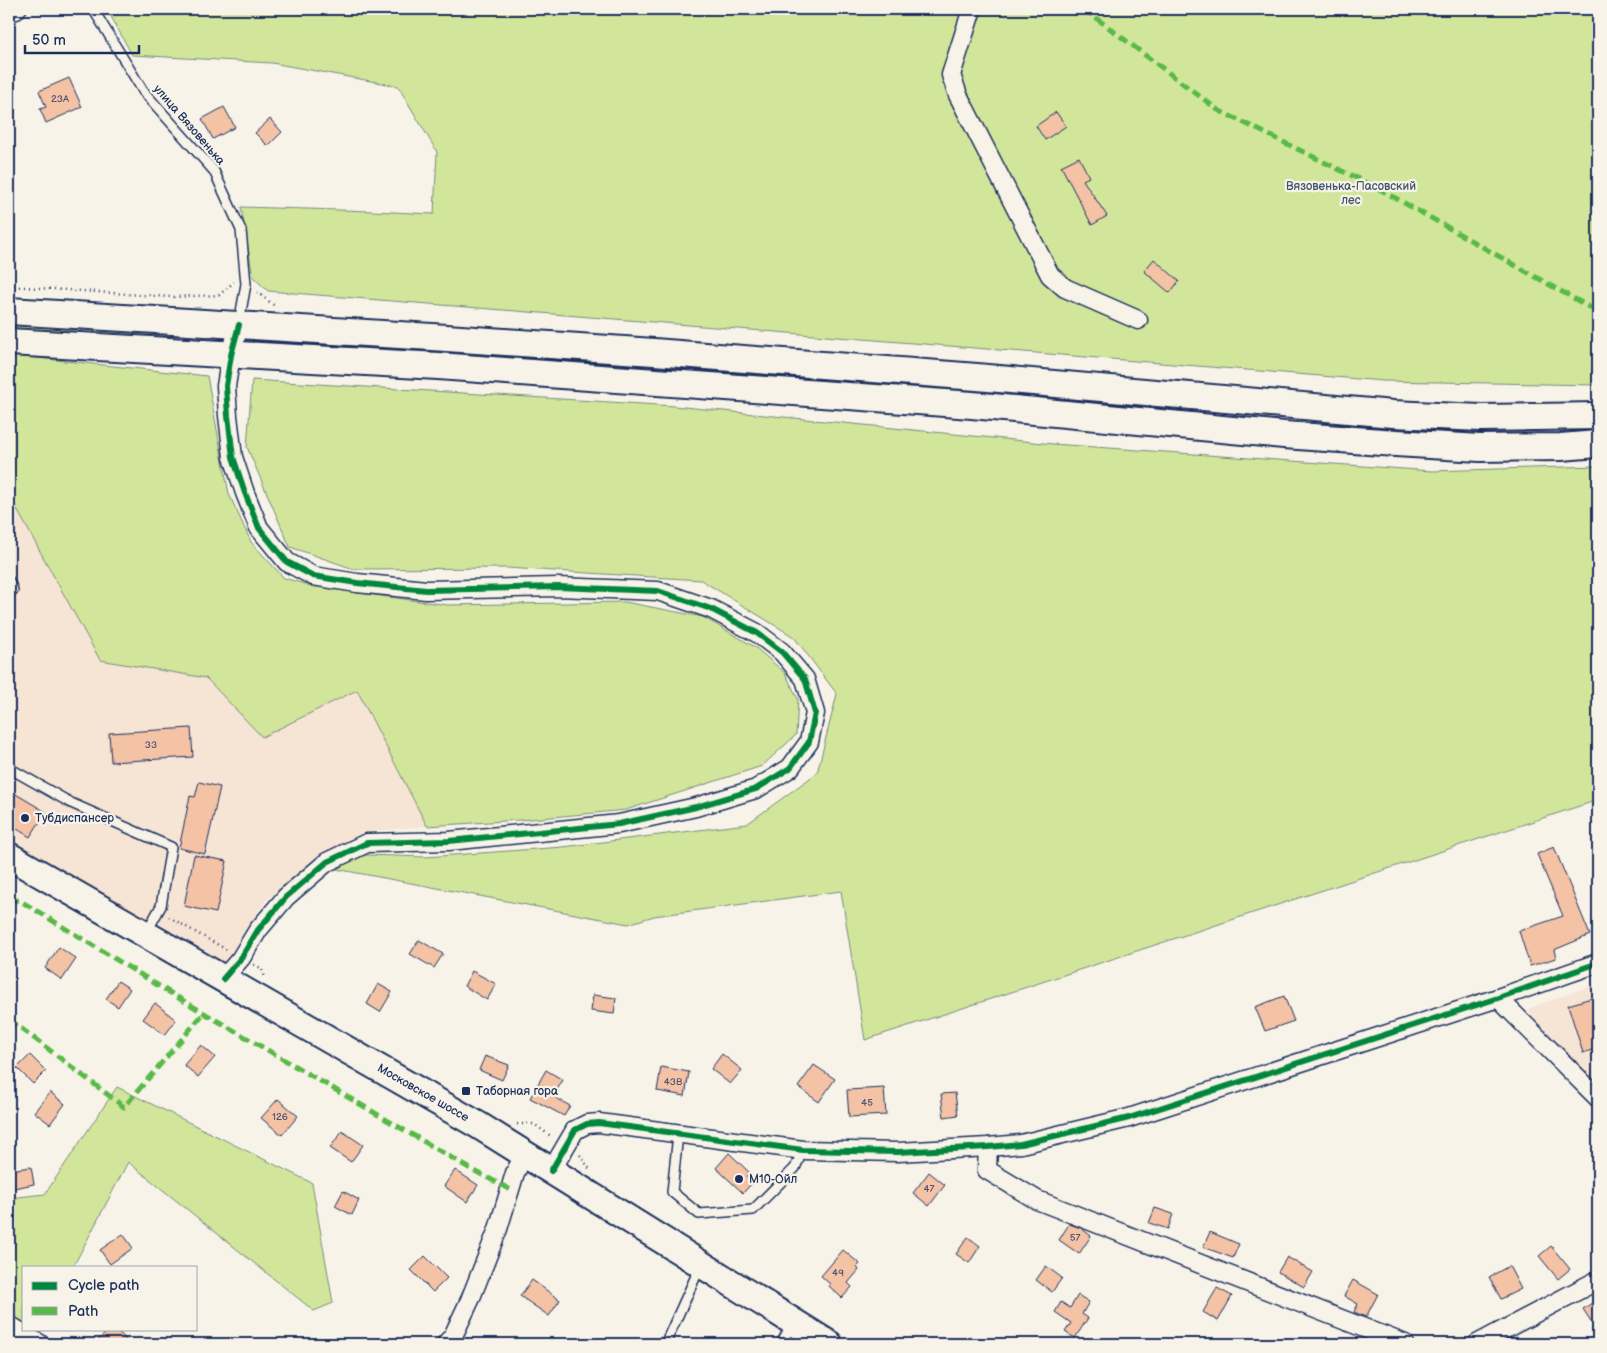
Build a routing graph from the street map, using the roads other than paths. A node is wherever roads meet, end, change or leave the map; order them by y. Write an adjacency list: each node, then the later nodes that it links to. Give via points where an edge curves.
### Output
1 (22, 9): 4 (lane)
2 (93, 9): 7 (lane, улица Вязовенька, via 142,91 214,171 240,230 246,284)
3 (972, 9): 6 (street, via 951,75 958,95 1050,275 1065,288)
4 (9, 17)
5 (9, 311): 7 (main road)
6 (1138, 320)
7 (239, 326): 9 (street); 10 (main road, via 958,375 1393,414 1480,418)
8 (9, 342): 9 (main road)
9 (231, 355): 11 (main road, via 438,366 943,403 1396,443 1480,448); 18 (street, via 226,386 233,457 259,528 287,562 313,576 426,590 558,587 658,591 711,609 757,633 782,652 805,679 815,712 809,742 790,768 756,789 696,807 619,824 448,841 367,843 327,862 286,897)
10 (1598, 416)
11 (1598, 444)
12 (9, 581): 13 (lane)
13 (13, 590)
14 (9, 768): 16 (lane, via 71,803 171,847 161,906)
15 (9, 856): 16 (main road, Московское шоссе)
16 (146, 934): 18 (main road, Московское шоссе)
17 (1598, 963): 19 (street)
18 (223, 979): 24 (main road, Московское шоссе)
19 (1498, 998): 20 (street); 22 (street, via 1129,1118 1021,1144)
20 (1598, 1098)
21 (678, 1134): 23 (street); 23 (lane, via 672,1192 699,1214 753,1210 795,1168); 25 (street, via 587,1124 575,1130)
22 (988, 1147): 23 (street, via 898,1152); 34 (street, via 988,1170 1037,1200)
23 (803, 1150)
24 (524, 1154): 25 (main road, Московское шоссе); 31 (street, via 470,1300)
25 (551, 1171): 26 (main road, Московское шоссе)
26 (701, 1265): 29 (main road, Московское шоссе); 32 (lane)
27 (1598, 1280): 35 (street)
28 (9, 1325): 30 (street)
29 (787, 1333): 33 (main road, Московское шоссе)
30 (40, 1344)
31 (446, 1344)
32 (665, 1344)
33 (829, 1344)
34 (1405, 1344)
35 (1477, 1344)

